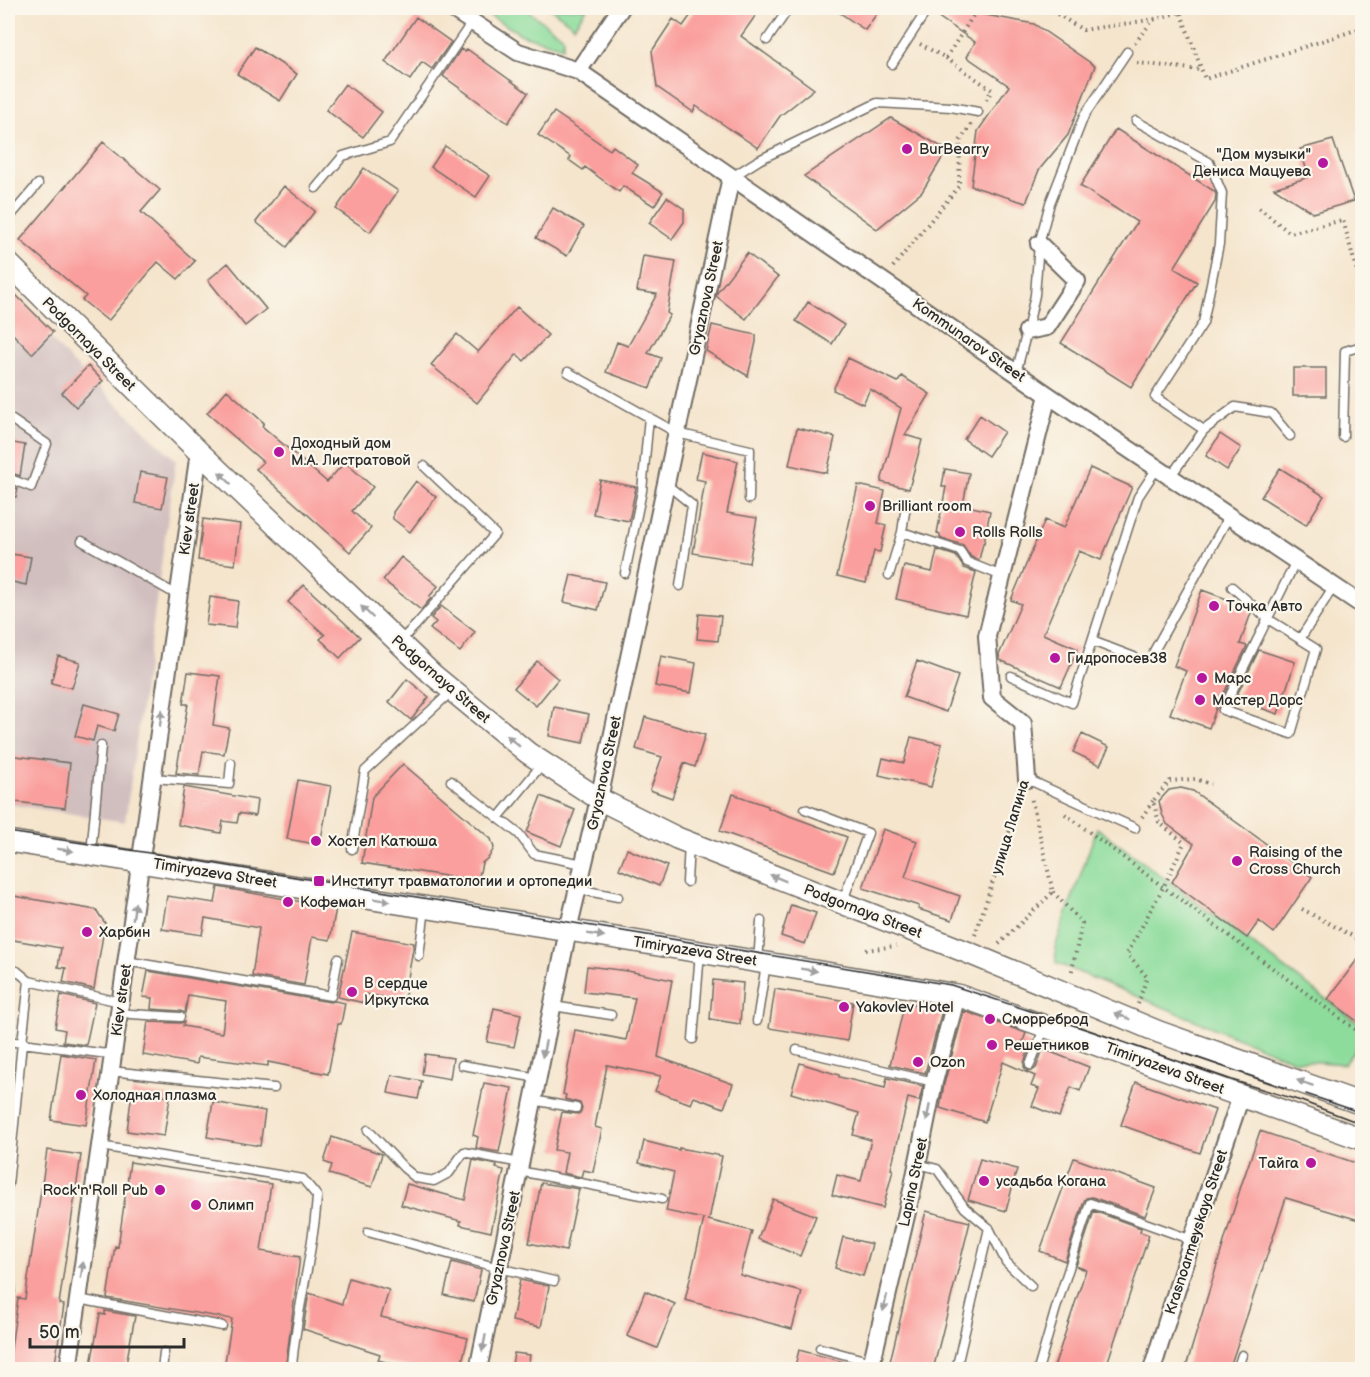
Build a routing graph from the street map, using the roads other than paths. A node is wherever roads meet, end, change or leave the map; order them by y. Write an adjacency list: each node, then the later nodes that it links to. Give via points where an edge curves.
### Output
1 (451, 8): 5 (street, Kommunarov Street)
2 (621, 8): 9 (street)
3 (789, 8): 6 (lane)
4 (917, 8): 8 (lane, via 925,13)
5 (472, 22): 9 (street, Kommunarov Street, via 518,52); 14 (lane, via 390,142 343,156)
6 (767, 40)
7 (1127, 52): 16 (lane, via 1084,116 1050,203)
8 (892, 64)
9 (578, 71): 12 (street, Kommunarov Street)
10 (978, 112): 12 (lane, via 877,103)
11 (1136, 121): 25 (lane, via 1209,162 1222,193 1219,244 1203,323 1155,397)
12 (731, 177): 21 (street, Kommunarov Street); 26 (street, Gryaznova Street)
13 (38, 184): 15 (lane)
14 (316, 188)
15 (8, 219)
16 (1040, 244): 18 (lane); 18 (street, via 1077,281 1047,327)
17 (8, 263): 29 (street, Podgornaya Street)
18 (1028, 331): 21 (lane)
19 (1362, 346): 28 (lane, via 1345,351)
20 (568, 372): 24 (lane)
21 (1016, 373): 22 (street, Kommunarov Street)
22 (1048, 395): 31 (street, Kommunarov Street); 42 (street, улица Лапина)
23 (8, 417): 32 (lane, via 47,444 31,487)
24 (649, 417): 26 (lane); 40 (lane, via 642,491)
25 (1204, 430): 27 (lane, via 1235,407 1270,413); 31 (lane)
26 (677, 433): 33 (street, Gryaznova Street); 34 (lane, via 750,450)
27 (1290, 436)
28 (1343, 437)
29 (199, 452): 46 (street, Kiev street); 51 (street, Podgornaya Street, one-way to 29)
30 (424, 466): 51 (lane, via 495,534)
31 (1163, 472): 36 (street, Kommunarov Street); 50 (lane, via 1138,497)
32 (8, 477)
33 (666, 484): 43 (lane, via 692,506); 62 (street, Gryaznova Street)
34 (749, 499)
35 (906, 505): 37 (lane)
36 (1229, 516): 39 (street, Kommunarov Street); 52 (lane)
37 (902, 532): 41 (lane); 42 (lane, via 960,551 967,562)
38 (82, 541): 46 (lane)
39 (1296, 561): 44 (street, Kommunarov Street); 48 (lane)
40 (625, 573)
41 (889, 575)
42 (1002, 576): 60 (street, улица Лапина, via 987,636 992,698 1023,723)
43 (680, 586)
44 (1334, 586): 47 (street, Kommunarov Street); 49 (lane)
45 (1232, 587): 48 (lane)
46 (178, 596): 59 (street, Kiev street, one-way to 46)
47 (1362, 605)
48 (1268, 619): 49 (lane); 49 (lane, via 1223,710 1291,734 1316,649)
49 (1300, 639)
50 (1092, 641): 53 (lane); 54 (lane, via 1072,703)
51 (398, 642): 55 (street, Podgornaya Street)
52 (1154, 651)
53 (1134, 657)
54 (1011, 676)
55 (452, 691): 58 (street, Podgornaya Street, one-way to 55); 68 (lane, via 365,771)
56 (101, 746): 69 (lane)
57 (231, 763): 59 (lane, via 229,784)
58 (543, 763): 62 (street, Podgornaya Street); 64 (lane)
59 (153, 778): 70 (street, Kiev street)
60 (1027, 779): 65 (lane)
61 (451, 781): 64 (lane)
62 (599, 799): 67 (street, Podgornaya Street); 71 (street, Gryaznova Street)
63 (805, 809): 75 (lane, via 868,833)
64 (498, 818): 71 (lane, via 519,834 534,854)
65 (1135, 828)
66 (8, 841): 69 (street, Timiryazeva Street, one-way to 69)
67 (689, 843): 72 (lane); 75 (street, Podgornaya Street, one-way to 67)
68 (352, 849)
69 (91, 854): 70 (street, Timiryazeva Street)
70 (141, 861): 76 (street, Timiryazeva Street, one-way to 76); 82 (street, Kiev street, one-way to 70)
71 (583, 864): 73 (street, Gryaznova Street)
72 (687, 882)
73 (577, 889): 74 (lane); 78 (street, Gryaznova Street)
74 (618, 897)
75 (842, 903): 105 (street, Podgornaya Street, one-way to 75, via 1159,1032)
76 (425, 907): 78 (street, Timiryazeva Street); 80 (lane)
77 (761, 921): 83 (lane)
78 (568, 930): 79 (street, Timiryazeva Street, one-way to 79); 87 (street, Gryaznova Street)
79 (700, 952): 83 (street, Timiryazeva Street); 93 (lane)
80 (419, 956)
81 (338, 959): 82 (lane, via 331,996)
82 (126, 961): 88 (street, Kiev street)
83 (762, 962): 86 (street, Timiryazeva Street, one-way to 86); 91 (lane)
84 (8, 969): 85 (lane)
85 (29, 981): 88 (lane); 95 (lane)
86 (957, 995): 92 (street, Timiryazeva Street); 102 (street, Lapina Street)
87 (553, 1006): 89 (lane); 101 (street, Gryaznova Street, one-way to 101)
88 (120, 1007): 90 (lane, via 130,1014); 97 (street, Kiev street)
89 (611, 1015)
90 (180, 1017)
91 (757, 1021)
92 (1046, 1026): 99 (lane); 106 (street, Timiryazeva Street)
93 (693, 1039)
94 (8, 1041): 95 (lane)
95 (22, 1043): 97 (lane); 115 (lane)
96 (797, 1050): 102 (lane)
97 (113, 1054): 100 (street, Kiev street)
98 (462, 1065): 101 (lane)
99 (1030, 1065)
100 (110, 1071): 103 (lane); 112 (street, Kiev street)
101 (537, 1078): 107 (street, Gryaznova Street)
102 (934, 1082): 113 (street, Lapina Street, one-way to 113)
103 (274, 1088)
104 (1362, 1088): 105 (street)
105 (1334, 1094): 108 (street)
106 (1241, 1096): 111 (street, Timiryazeva Street); 120 (street, Krasnoarmeyskaya Street)
107 (533, 1100): 109 (lane); 114 (street, Gryaznova Street)
108 (1362, 1104)
109 (576, 1108)
110 (368, 1130): 114 (lane, via 416,1178 434,1182 449,1173 464,1152)
111 (1362, 1138)
112 (99, 1145): 125 (street, Kiev street, one-way to 112); 134 (lane, via 303,1179 317,1196 294,1345 292,1366)
113 (918, 1164): 118 (lane, via 937,1169 965,1208); 131 (street, Lapina Street, one-way to 131)
114 (519, 1167): 117 (lane); 121 (street, Gryaznova Street)
115 (8, 1168): 116 (lane)
116 (8, 1185)
117 (662, 1199)
118 (989, 1228): 124 (lane, via 1006,1262); 136 (lane)
119 (368, 1232): 121 (lane)
120 (1192, 1240): 137 (lane, via 1090,1203); 138 (street, Krasnoarmeyskaya Street)
121 (499, 1268): 122 (lane); 135 (street, Gryaznova Street, one-way to 135)
122 (554, 1281)
123 (8, 1284): 126 (lane)
124 (1031, 1286)
125 (78, 1299): 127 (lane); 132 (street, Kiev street)
126 (8, 1306)
127 (222, 1326)
128 (820, 1348): 131 (lane)
129 (164, 1352): 133 (lane)
130 (1242, 1355): 139 (lane)
131 (871, 1366)
132 (68, 1370)
133 (162, 1370)
134 (296, 1370)
135 (478, 1370)
136 (956, 1370)
137 (1038, 1370)
138 (1152, 1370)
139 (1237, 1370)

